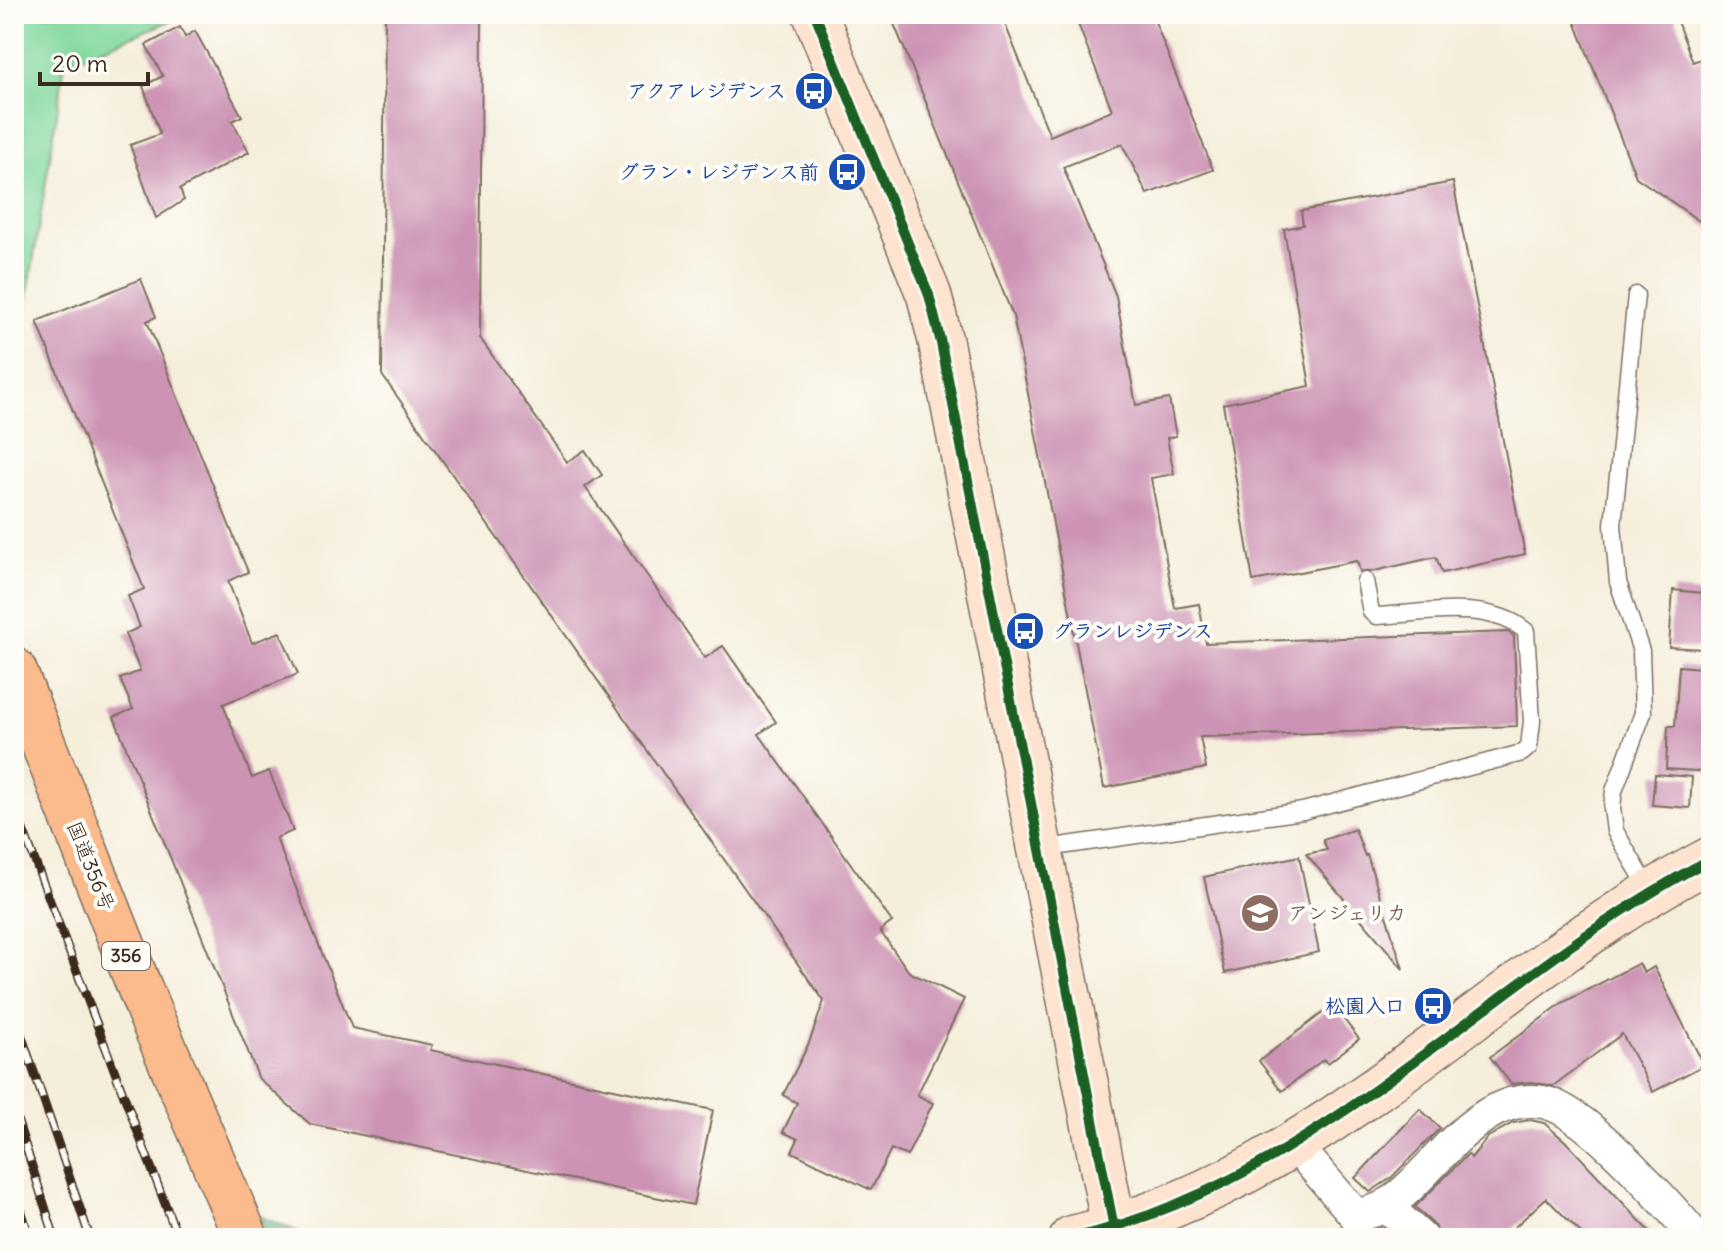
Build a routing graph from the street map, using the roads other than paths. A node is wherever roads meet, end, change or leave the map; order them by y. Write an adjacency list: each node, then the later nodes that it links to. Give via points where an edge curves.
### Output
1 (815, 14): 5 (street, via 929,295)
2 (1636, 295): 7 (lane, via 1613,525 1618,582 1641,651 1643,713 1612,808 1615,831)
3 (1365, 581): 5 (lane, via 1376,616 1470,611 1516,622 1526,631 1529,747 1303,811)
4 (14, 670): 12 (highway, 国道356号 / 356, via 150,1014)
5 (1039, 849): 11 (street)
6 (1711, 859): 7 (street)
7 (1650, 891): 8 (street)
8 (1296, 1146): 9 (street, via 1356,1216); 11 (street)
9 (1386, 1206): 10 (street, via 1472,1124 1497,1108 1529,1101 1557,1107 1647,1179); 14 (street)
10 (1678, 1231)
11 (1115, 1233): 13 (street)
12 (246, 1238)
13 (1072, 1238)
14 (1421, 1238)

